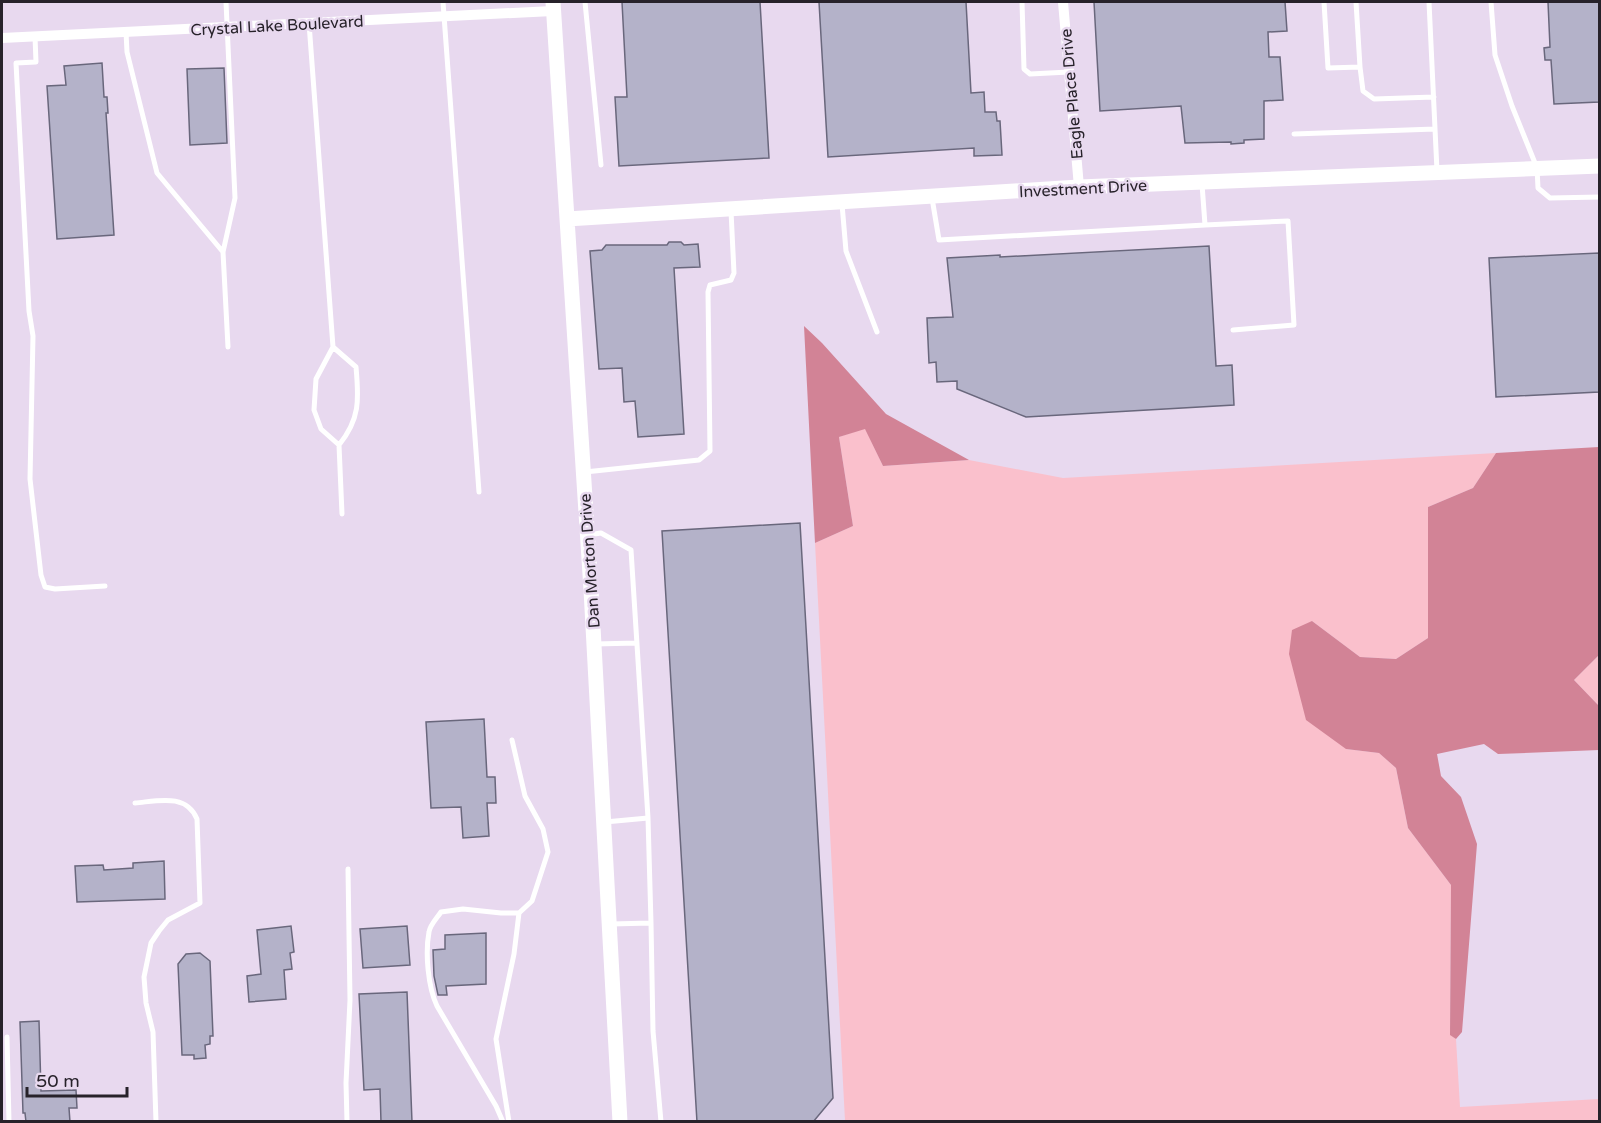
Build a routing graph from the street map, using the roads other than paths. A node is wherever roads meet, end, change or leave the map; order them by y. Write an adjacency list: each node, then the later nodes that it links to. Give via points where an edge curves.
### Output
1 (226, 2): 13 (lane)
2 (443, 2): 11 (lane)
3 (585, 2): 22 (lane)
4 (1022, 2): 18 (lane, via 1024,69 1030,74)
5 (1063, 2): 18 (street, Eagle Place Drive)
6 (1324, 2): 17 (lane, via 1328,68)
7 (1356, 2): 17 (lane)
8 (1429, 2): 19 (lane)
9 (1491, 2): 24 (lane, via 1495,55)
10 (553, 6): 11 (street, Crystal Lake Boulevard); 32 (street, Dan Morton Drive)
11 (445, 16): 12 (street, Crystal Lake Boulevard); 41 (lane)
12 (309, 23): 13 (street, Crystal Lake Boulevard); 38 (lane)
13 (228, 27): 14 (street, Crystal Lake Boulevard); 34 (lane, via 235,198)
14 (126, 32): 15 (street, Crystal Lake Boulevard); 34 (lane, via 127,52 157,172)
15 (35, 36): 16 (street, Crystal Lake Boulevard); 44 (lane, via 36,62 16,63 33,336 30,479 41,575 45,587 55,589)
16 (2, 38)
17 (1360, 67): 19 (lane, via 1363,91 1374,99)
18 (1070, 72): 27 (street, Eagle Place Drive)
19 (1434, 97): 20 (lane)
20 (1435, 129): 21 (lane); 25 (lane)
21 (1294, 134)
22 (601, 165)
23 (1599, 166): 24 (street, Investment Drive)
24 (1537, 168): 25 (street, Investment Drive); 29 (lane, via 1538,188 1550,198)
25 (1437, 173): 26 (street, Investment Drive)
26 (1202, 182): 27 (street, Investment Drive); 33 (lane)
27 (1080, 187): 28 (street, Investment Drive)
28 (932, 196): 30 (street, Investment Drive); 33 (lane, via 939,240)
29 (1599, 197)
30 (842, 202): 31 (street, Investment Drive); 36 (lane, via 846,251)
31 (730, 209): 32 (street, Investment Drive); 40 (lane, via 734,273 731,280 710,285 708,292 710,451 699,460)
32 (567, 219): 40 (street, Dan Morton Drive)
33 (1205, 225): 35 (lane, via 1288,221 1294,325)
34 (223, 252): 37 (lane)
35 (1233, 330)
36 (877, 332)
37 (228, 347)
38 (333, 347): 39 (lane, via 316,379 314,410 321,429); 39 (lane, via 356,368 358,389 351,431)
39 (339, 445): 42 (lane)
40 (583, 472): 43 (street, Dan Morton Drive)
41 (479, 492)
42 (342, 514)
43 (587, 535): 45 (lane, via 601,533 631,550); 46 (street, Dan Morton Drive)
44 (105, 586)
45 (637, 643): 46 (lane); 49 (lane)
46 (594, 644): 50 (street, Dan Morton Drive)
47 (512, 740): 52 (lane, via 525,796 543,829 548,852 532,901)
48 (135, 802): 57 (lane, via 186,804 197,819 200,903 168,920 159,931 151,943 144,976 153,1032)
49 (648, 818): 50 (lane); 53 (lane)
50 (603, 822): 54 (street, Dan Morton Drive)
51 (348, 869): 58 (lane)
52 (519, 913): 59 (lane, via 462,909 441,912 429,930 431,993); 60 (lane, via 496,1039)
53 (651, 923): 54 (lane); 62 (lane, via 653,1031)
54 (609, 924): 61 (street, Dan Morton Drive)
55 (7, 1037): 56 (lane)
56 (9, 1122)
57 (156, 1122)
58 (347, 1122)
59 (503, 1122)
60 (509, 1122)
61 (620, 1122)
62 (661, 1122)

